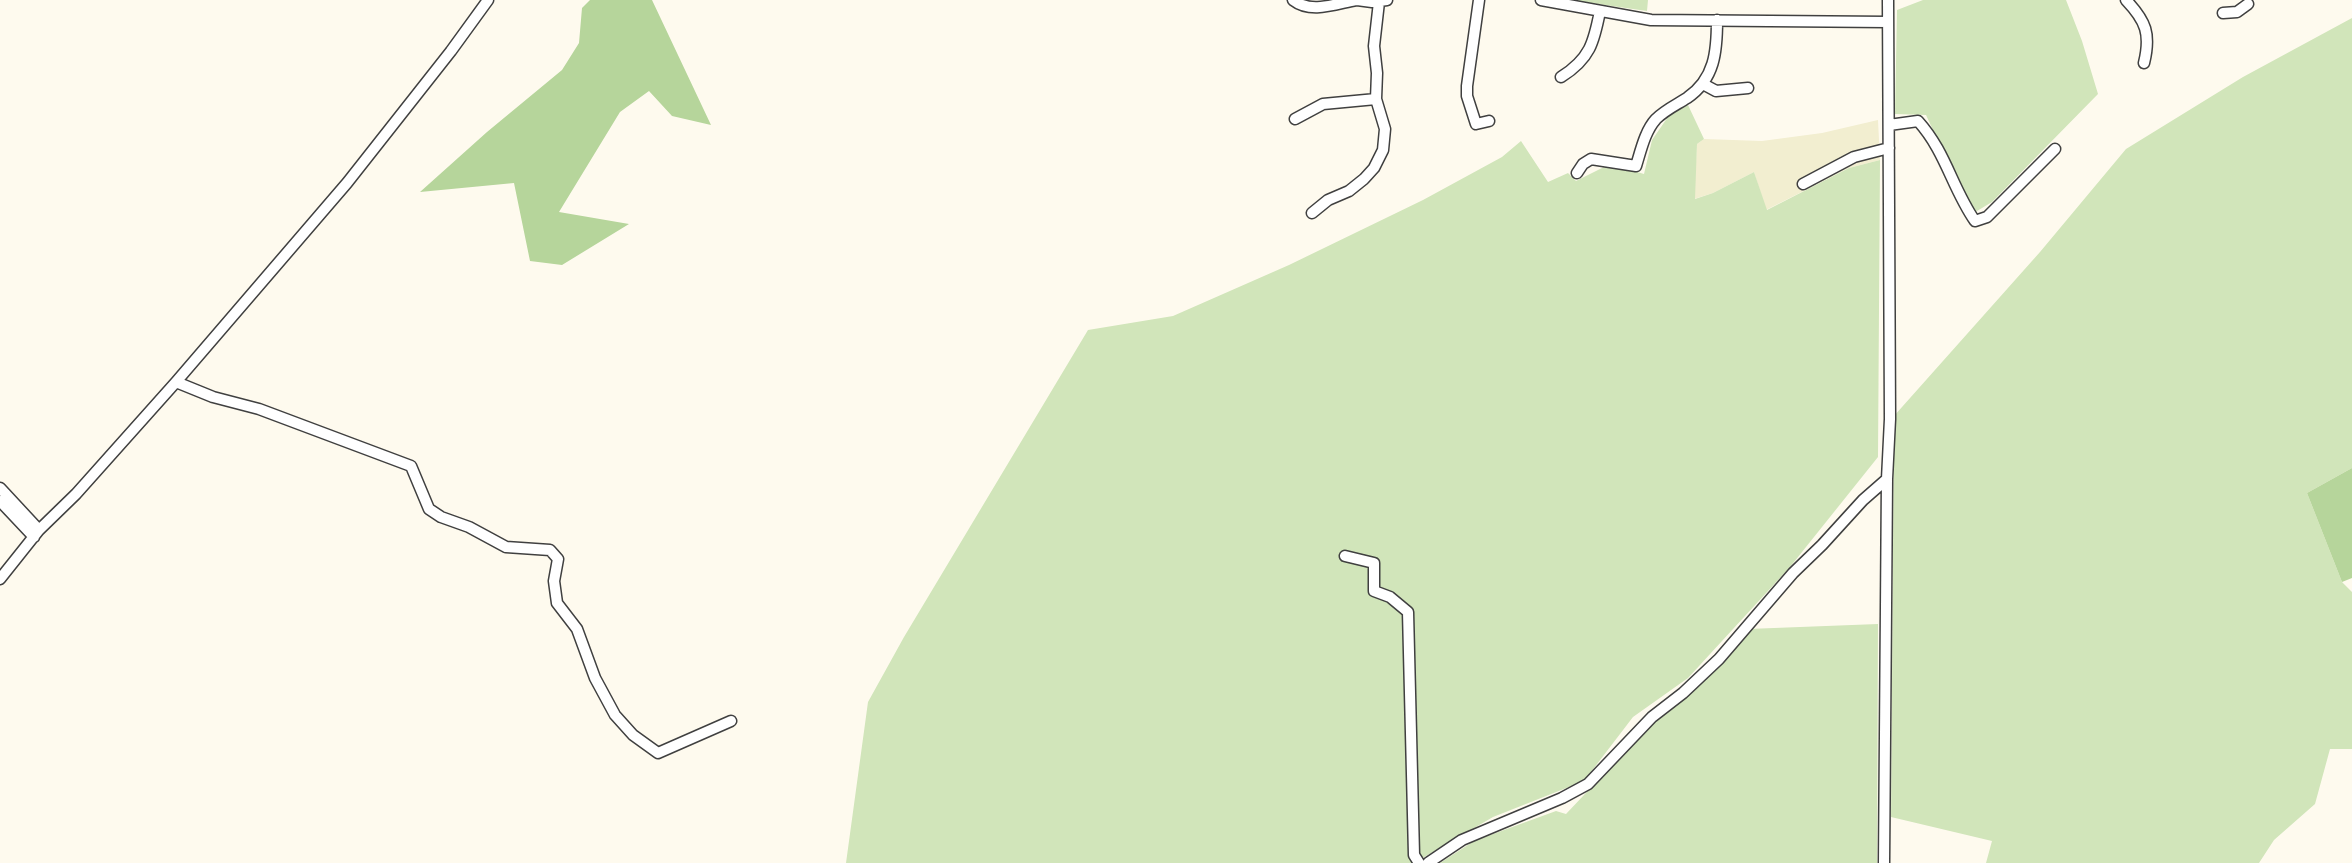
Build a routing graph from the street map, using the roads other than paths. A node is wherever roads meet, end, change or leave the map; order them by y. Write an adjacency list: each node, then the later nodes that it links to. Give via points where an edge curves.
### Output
1 (488, 0): 29 (street, via 347,183)
2 (1293, 0): 3 (street, via 1313,8)
3 (1356, 0): 9 (street)
4 (1479, 0): 22 (street, via 1467,96 1476,124)
5 (1541, 0): 11 (street)
6 (1888, 0): 15 (street)
7 (2126, 0): 16 (street, via 2147,32)
8 (2233, 0): 12 (street)
9 (1383, 1): 20 (street, via 1374,45)
10 (2248, 4): 12 (street)
11 (1599, 11): 14 (street, via 1651,20); 17 (street, via 1591,49)
12 (2237, 12): 13 (street)
13 (2223, 13)
14 (1718, 20): 15 (street); 18 (street, via 1716,55)
15 (1888, 22): 23 (street)
16 (2144, 63)
17 (1560, 78)
18 (1703, 84): 19 (street, via 1716,91); 26 (street, via 1655,120 1636,166 1591,159)
19 (1748, 88)
20 (1376, 99): 21 (street, via 1323,104); 28 (street, via 1385,137 1378,161 1364,179)
21 (1292, 120)
22 (1489, 121)
23 (1889, 125): 24 (street); 25 (street, via 1917,122 1928,133 1975,221 1988,217)
24 (1889, 148): 27 (street, via 1854,157); 30 (street)
25 (2055, 149)
26 (1577, 173)
27 (1803, 184)
28 (1312, 213)
29 (176, 382): 33 (street); 36 (street, via 411,466 429,509 441,517 506,547 550,550 558,559 554,581 557,603 577,629 595,678 615,715 633,735 658,753)
30 (1887, 478): 38 (street, via 1793,573 1719,659 1653,717 1588,784 1472,836); 39 (street)
31 (0, 488): 33 (street)
32 (0, 501): 33 (street)
33 (37, 533): 35 (street)
34 (1345, 556): 37 (street, via 1374,563 1374,591 1390,597 1408,612 1414,855)
35 (0, 579)
36 (731, 721)
37 (1419, 863)
38 (1428, 863)
39 (1884, 863)

